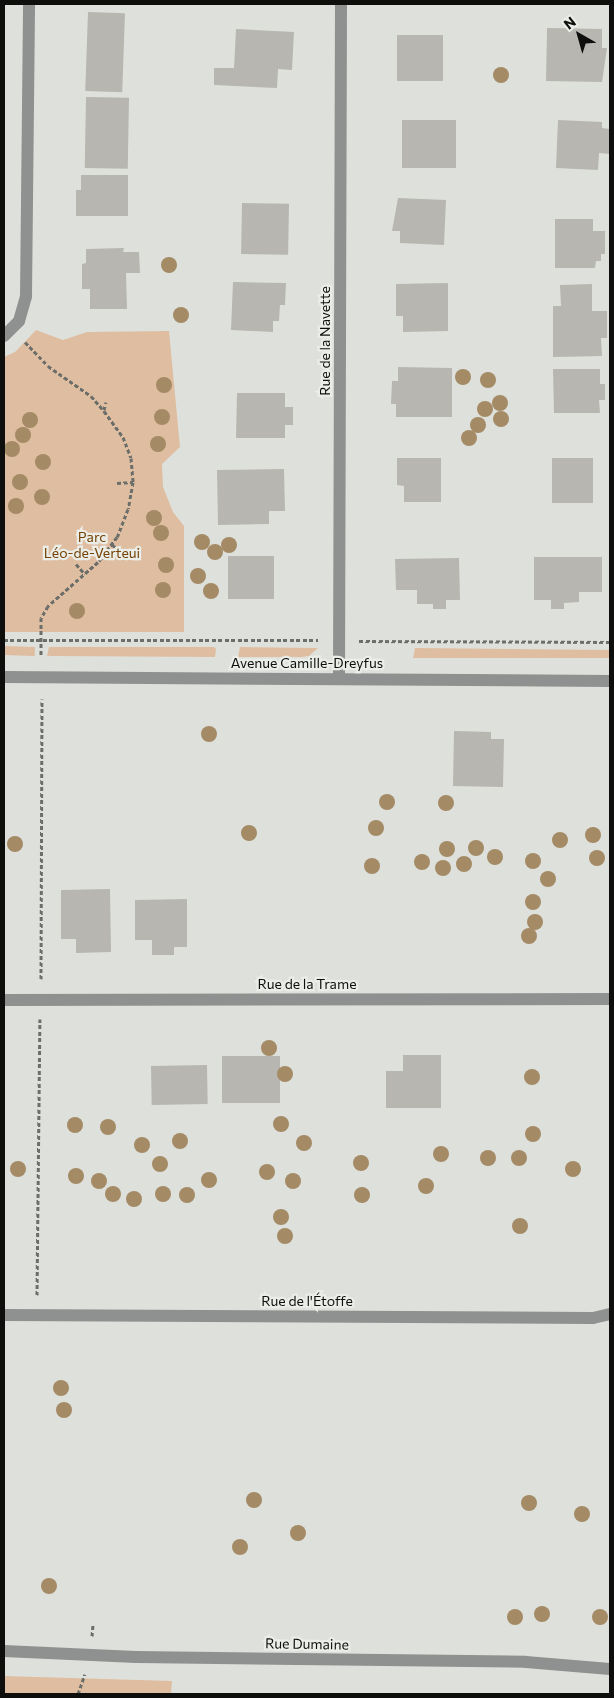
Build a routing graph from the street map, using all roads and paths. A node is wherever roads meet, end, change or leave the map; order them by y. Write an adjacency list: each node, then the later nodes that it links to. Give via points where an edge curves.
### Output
1 (29, 4): 3 (street, via 26,296 19,321)
2 (342, 4): 20 (street, Rue de la Navette)
3 (4, 336)
4 (25, 342): 6 (path, via 48,366 91,396)
5 (106, 402): 6 (path)
6 (104, 411): 7 (path, via 123,437 131,458)
7 (133, 482): 8 (path); 9 (path, via 128,510)
8 (117, 484)
9 (112, 543): 10 (path); 12 (path)
10 (123, 556)
11 (76, 564): 12 (path)
12 (85, 574): 15 (path, via 48,606 41,618)
13 (4, 640): 15 (path, Avenue Camille-Dreyfus)
14 (322, 640): 15 (path, Avenue Camille-Dreyfus)
15 (40, 641): 18 (path)
16 (357, 641): 17 (path, Avenue Camille-Dreyfus)
17 (610, 642)
18 (41, 656)
19 (4, 678): 20 (street, Avenue Camille-Dreyfus)
20 (339, 678): 21 (street, Avenue Camille-Dreyfus)
21 (610, 681)
22 (42, 699): 23 (path)
23 (41, 979)
24 (610, 999): 25 (street, Rue de la Trame)
25 (4, 1000)
26 (40, 1018): 27 (path)
27 (37, 1296)
28 (610, 1314): 29 (street, Rue de l'Étoffe, via 593,1318)
29 (4, 1315)
30 (4, 1652): 31 (street, Rue Dumaine, via 526,1662)
31 (610, 1669)

